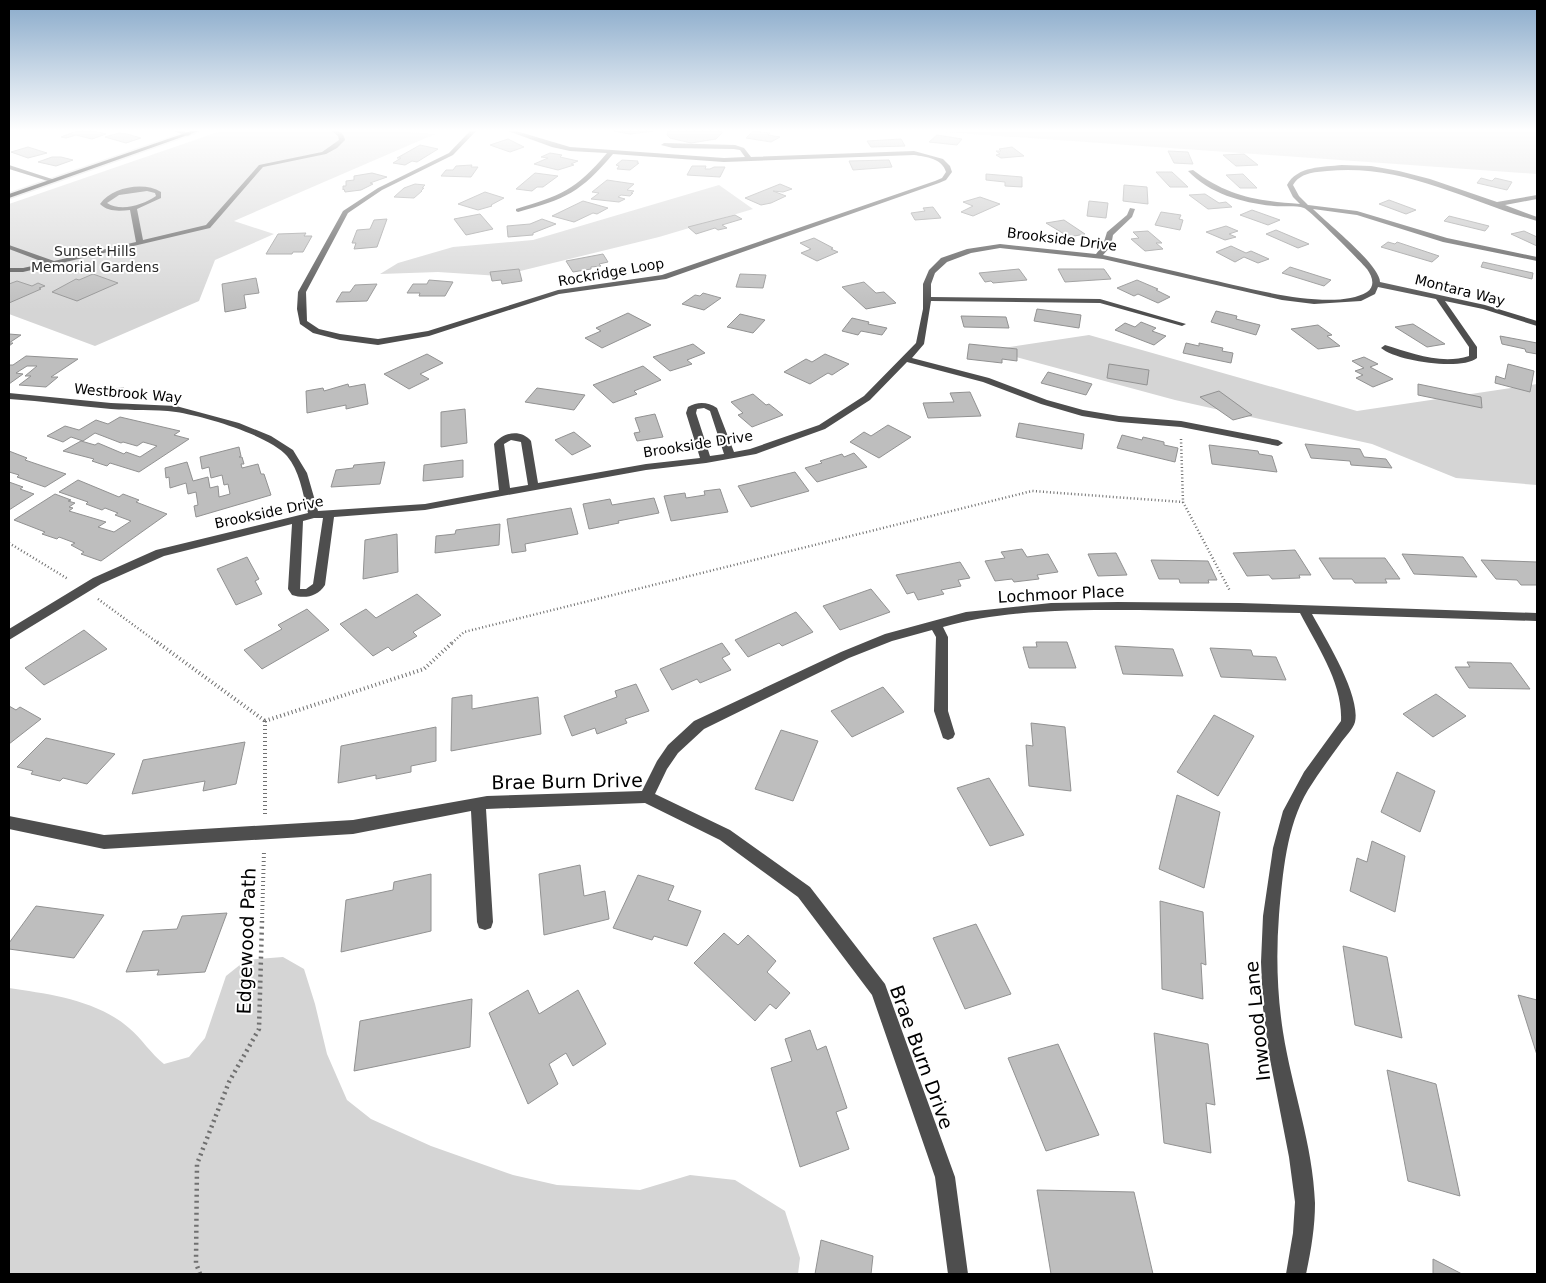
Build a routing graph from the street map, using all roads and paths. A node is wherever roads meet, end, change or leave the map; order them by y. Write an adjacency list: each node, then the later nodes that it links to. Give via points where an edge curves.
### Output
1 (24, 191): 11 (main road)
2 (128, 191): 15 (street, via 108,198 103,204 109,208)
3 (154, 191): 15 (street, via 159,197)
4 (239, 191): 19 (street, via 208,227)
5 (379, 191): 7 (street, Rockridge Loop, via 345,212 302,292 303,322 316,331 340,338 378,342 429,333 558,292 663,277)
6 (571, 191): 17 (street)
7 (911, 191)
8 (1225, 191): 14 (street, via 1268,204)
9 (1292, 191): 14 (street)
10 (1459, 191): 13 (street)
11 (9, 196)
12 (1537, 197): 13 (street)
13 (1497, 204): 18 (street)
14 (1303, 205): 22 (street, via 1353,212 1433,237); 25 (street, via 1363,260 1376,276)
15 (133, 208): 19 (street)
16 (1132, 209): 21 (street, via 1130,216 1110,234 1107,246)
17 (518, 210)
18 (1537, 218)
19 (140, 243): 23 (street)
20 (9, 247): 23 (street)
21 (1098, 256): 25 (street, Brookside Drive, via 1282,298 1314,302 1358,300 1372,292); 27 (street, Brookside Drive, via 1000,246 970,251 944,260 932,272 927,284)
22 (1537, 259)
23 (54, 263): 24 (street)
24 (9, 270)
25 (1376, 284): 26 (street, Montara Way)
26 (1438, 296): 29 (street, Montara Way); 30 (street, via 1472,347 1473,358 1455,361 1424,359)
27 (927, 299): 28 (street, via 1100,301); 31 (street, Brookside Drive, via 920,344)
28 (1182, 324)
29 (1537, 324)
30 (1385, 348)
31 (907, 359): 33 (street, via 986,380 1064,409 1119,420); 35 (street, Brookside Drive, via 867,398 822,427 752,452)
32 (9, 396): 41 (street, Westbrook Way, via 177,409 264,437 295,458)
33 (1181, 424): 34 (street); 39 (path)
34 (1278, 443)
35 (730, 456): 36 (street, Brookside Drive); 36 (street, via 714,410 698,406 691,413)
36 (706, 460): 37 (street, Brookside Drive, via 646,467)
37 (534, 488): 38 (street, Brookside Drive); 38 (street, via 526,441 511,436 498,444)
38 (505, 494): 40 (street, Brookside Drive, via 425,507)
39 (1183, 502): 45 (path); 50 (path, via 1032,491 464,632 424,668)
40 (329, 513): 41 (street, Brookside Drive); 42 (street, via 319,585 302,593 294,589)
41 (314, 515): 42 (street, Brookside Drive)
42 (298, 519): 44 (street, Brookside Drive, via 160,553)
43 (9, 543): 44 (path)
44 (84, 589): 49 (street, Brookside Drive); 50 (path)
45 (1238, 607): 46 (street, Lochmoor Place); 48 (street, Lochmoor Place, via 1051,607 966,616)
46 (1304, 610): 47 (street, Lochmoor Place); 59 (street, Inwood Lane, via 1344,690 1350,714 1348,722 1302,788 1290,813 1279,853 1270,925 1269,982 1277,1052 1304,1193 1303,1240)
47 (1537, 616)
48 (934, 624): 51 (street, via 942,637 941,711); 52 (street, Lochmoor Place, via 889,637 845,655 699,725 673,749)
49 (9, 635)
50 (265, 721): 55 (path, Edgewood Path)
51 (948, 734)
52 (646, 797): 53 (street, Brae Burn Drive); 58 (street, Brae Burn Drive, via 725,835 804,892 879,990 945,1177)
53 (478, 804): 55 (street, Brae Burn Drive, via 353,828); 56 (street)
54 (9, 822): 55 (street, Brae Burn Drive, via 104,842)
55 (265, 834): 57 (path, Edgewood Path, via 259,1029 229,1082 197,1164 196,1263)
56 (485, 922)
57 (200, 1274)
58 (958, 1274)
59 (1296, 1274)

